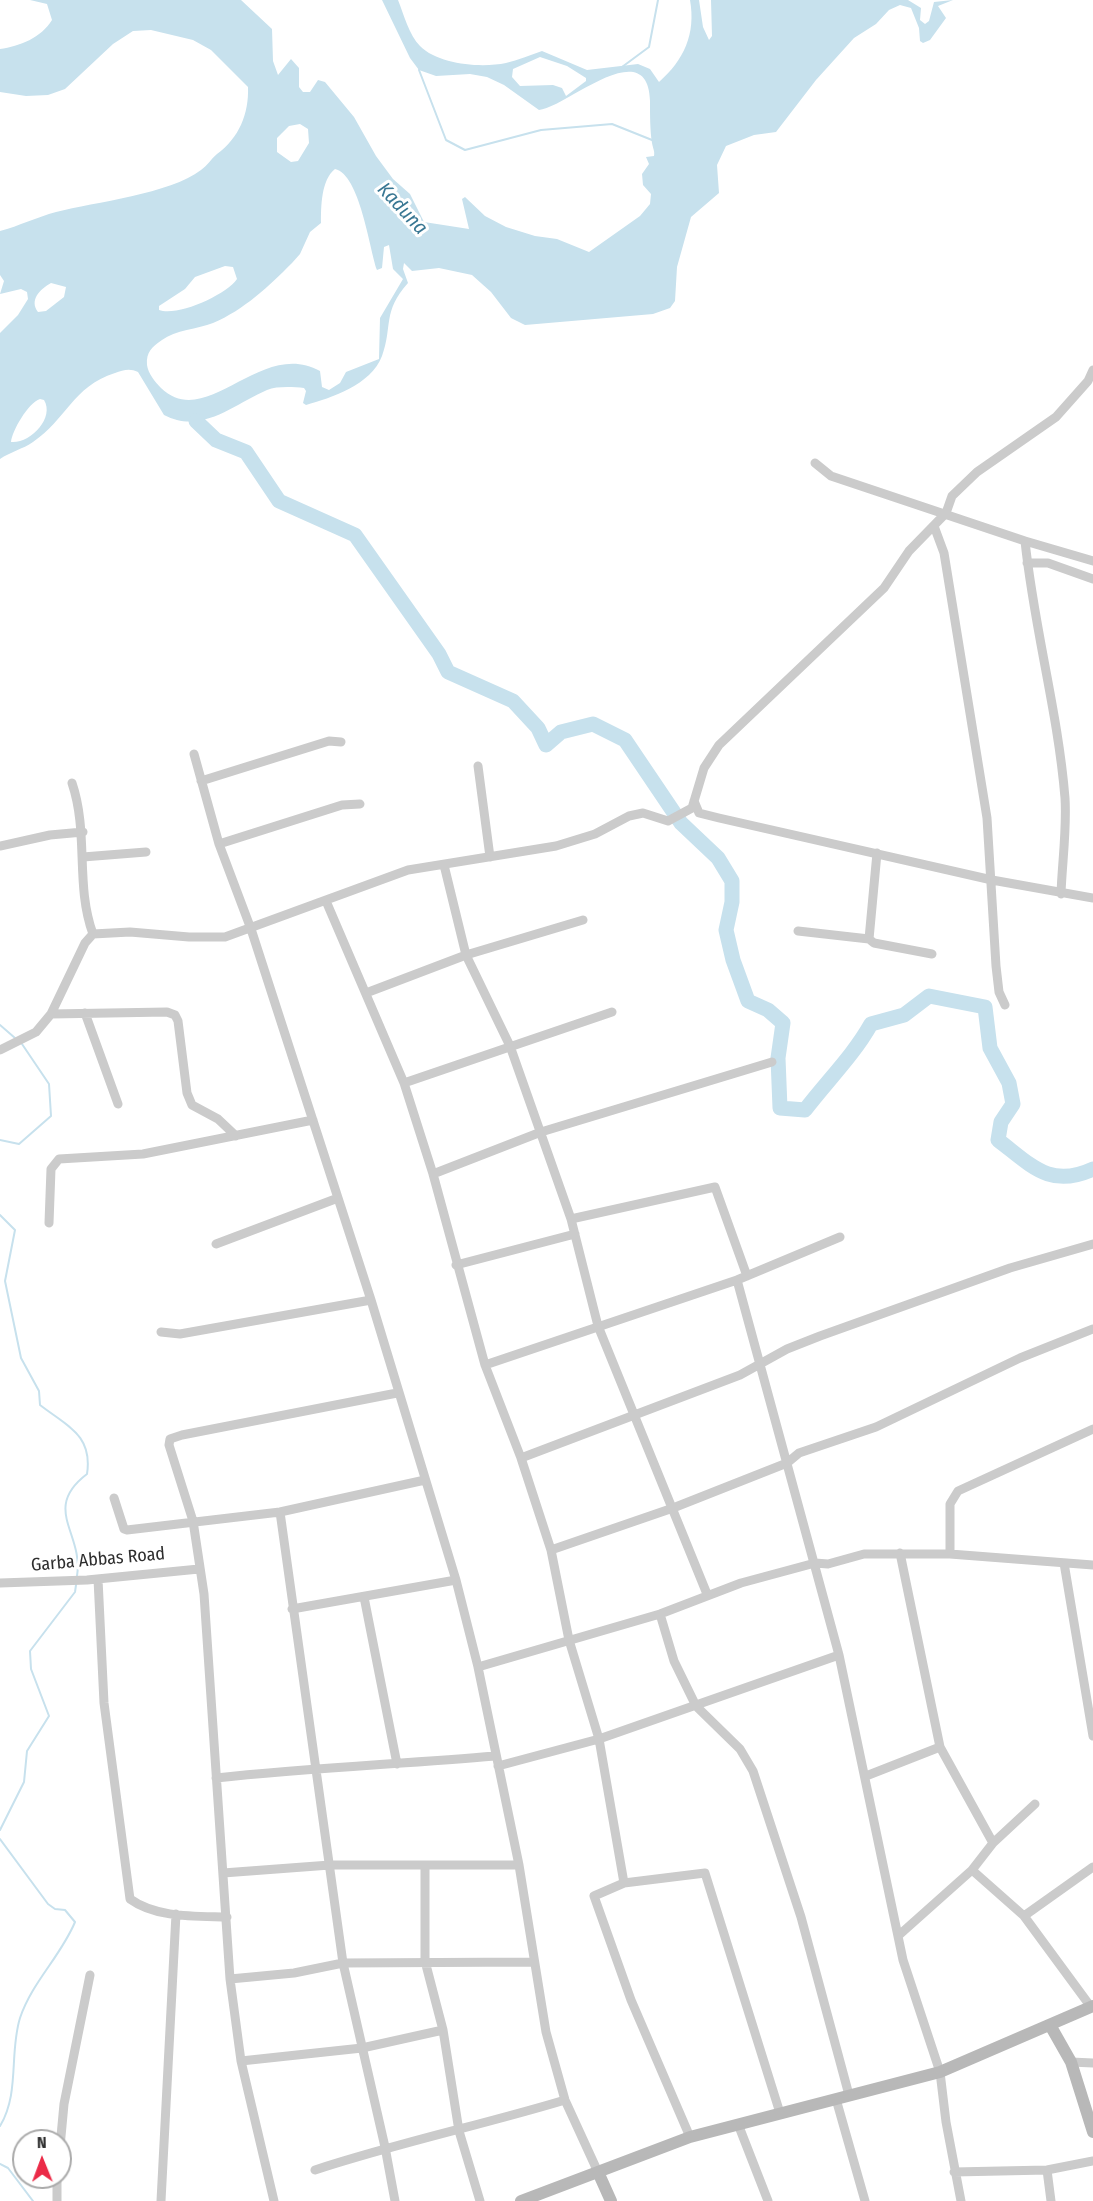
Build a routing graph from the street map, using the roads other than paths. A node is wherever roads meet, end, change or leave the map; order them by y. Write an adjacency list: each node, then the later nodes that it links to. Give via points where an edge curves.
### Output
1 (1093, 370): 3 (street, via 1056,417 977,472 952,496)
2 (815, 463): 3 (street, via 831,476)
3 (946, 513): 4 (street); 5 (street)
4 (934, 525): 15 (street, via 909,551 884,588 719,745 704,768); 24 (street, via 944,554 987,818)
5 (1025, 541): 6 (street); 7 (street)
6 (1093, 561)
7 (1027, 563): 8 (street, via 1048,563); 25 (street, via 1064,790)
8 (1093, 579)
9 (341, 742): 12 (street, via 329,741)
10 (194, 754): 12 (street)
11 (478, 766): 22 (street)
12 (201, 781): 17 (street)
13 (72, 783): 16 (street)
14 (360, 804): 17 (street, via 342,805)
15 (693, 805): 20 (street, via 699,813 709,816); 22 (street, via 668,821 643,813 555,846)
16 (83, 832): 18 (street); 21 (street)
17 (219, 844): 29 (street)
18 (0, 846)
19 (146, 852): 21 (street)
20 (877, 853): 24 (street); 32 (street)
21 (83, 857): 31 (street, via 84,906)
22 (490, 857): 23 (street)
23 (444, 865): 27 (street, via 389,875); 34 (street)
24 (992, 880): 25 (street); 36 (street, via 996,966)
25 (1061, 894): 26 (street)
26 (1093, 898)
27 (326, 901): 29 (street); 35 (street)
28 (583, 920): 34 (street)
29 (251, 929): 31 (street, via 216,937); 45 (street)
30 (798, 931): 32 (street)
31 (93, 934): 39 (street)
32 (869, 939): 33 (street)
33 (932, 954)
34 (466, 955): 35 (street); 40 (street)
35 (366, 993): 43 (street)
36 (1005, 1005)
37 (612, 1012): 40 (street)
38 (85, 1013): 39 (street); 44 (street); 47 (street, via 175,1015 192,1105 218,1119)
39 (51, 1014): 41 (street, via 36,1032)
40 (510, 1046): 43 (street); 46 (street)
41 (1, 1050)
42 (772, 1062): 46 (street)
43 (404, 1083): 48 (street)
44 (117, 1104)
45 (313, 1120): 47 (street); 49 (street)
46 (541, 1132): 48 (street); 50 (street)
47 (236, 1136): 51 (street, via 143,1154 58,1159 51,1169)
48 (433, 1174): 56 (street)
49 (338, 1198): 54 (street); 58 (street)
50 (571, 1219): 52 (street); 57 (street, via 715,1187)
51 (49, 1223)
52 (575, 1234): 56 (street); 59 (street)
53 (840, 1237): 57 (street)
54 (216, 1244)
55 (1093, 1244): 62 (street, via 1010,1268 831,1332 787,1348)
56 (456, 1264): 63 (street)
57 (742, 1278): 59 (street); 62 (street)
58 (371, 1300): 61 (street, via 180,1334); 64 (street)
59 (598, 1326): 63 (street); 65 (street)
60 (1093, 1329): 68 (street, via 1010,1362 876,1427 799,1453)
61 (160, 1332)
62 (759, 1364): 65 (street); 68 (street)
63 (485, 1365): 67 (street)
64 (397, 1393): 69 (street); 73 (street, via 170,1439)
65 (635, 1415): 67 (street); 71 (street)
66 (1093, 1429): 76 (street, via 958,1491 950,1504)
67 (521, 1458): 74 (street)
68 (787, 1463): 71 (street); 77 (street)
69 (425, 1480): 72 (street); 82 (street)
70 (114, 1498): 73 (street, via 123,1529)
71 (673, 1508): 74 (street); 84 (street)
72 (280, 1512): 73 (street); 86 (street)
73 (193, 1521): 80 (street)
74 (551, 1550): 88 (street)
75 (900, 1553): 76 (street); 77 (street, via 864,1554 828,1564); 94 (street)
76 (950, 1554): 78 (street)
77 (815, 1563): 84 (street); 89 (street)
78 (1064, 1563): 79 (street); 92 (street)
79 (1093, 1565)
80 (200, 1569): 81 (street, Garba Abbas Road); 100 (street)
81 (98, 1579): 83 (street, Garba Abbas Road); 110 (street, via 104,1703 127,1887 130,1899 141,1907)
82 (456, 1580): 85 (street); 90 (street)
83 (0, 1583)
84 (707, 1594): 87 (street)
85 (364, 1597): 86 (street); 96 (street)
86 (292, 1609): 98 (street)
87 (660, 1614): 88 (street); 91 (street, via 674,1661)
88 (569, 1640): 90 (street); 93 (street)
89 (839, 1655): 91 (street); 99 (street)
90 (478, 1667): 95 (street)
91 (696, 1706): 93 (street); 127 (street, via 740,1749 753,1771 801,1917)
92 (1093, 1736)
93 (599, 1739): 97 (street); 109 (street)
94 (940, 1747): 99 (street); 102 (street)
95 (495, 1756): 96 (street); 97 (street)
96 (397, 1764): 98 (street)
97 (498, 1766): 104 (street)
98 (317, 1767): 100 (street); 103 (street)
99 (866, 1776): 113 (street)
100 (216, 1778): 108 (street)
101 (1035, 1804): 102 (street)
102 (993, 1843): 107 (street)
103 (330, 1865): 105 (street); 108 (street); 116 (street)
104 (519, 1865): 105 (street); 115 (street)
105 (425, 1866): 114 (street)
106 (1093, 1867): 111 (street)
107 (972, 1870): 111 (street); 113 (street)
108 (223, 1873): 112 (street)
109 (624, 1883): 130 (street, via 705,1873); 135 (street, via 594,1896 631,2000)
110 (176, 1914): 112 (street); 143 (street)
111 (1024, 1916): 119 (street)
112 (226, 1917): 118 (street)
113 (898, 1936): 126 (street)
114 (425, 1961): 115 (street); 116 (street); 121 (street)
115 (533, 1962): 129 (street, via 546,2032)
116 (343, 1963): 118 (street, via 294,1973); 122 (street)
117 (90, 1975): 132 (street)
118 (230, 1979): 123 (street)
119 (1092, 2007): 120 (street)
120 (1050, 2025): 124 (street); 126 (street)
121 (443, 2030): 122 (street); 133 (street)
122 (362, 2048): 123 (street); 136 (street)
123 (241, 2061): 142 (street)
124 (1071, 2062): 125 (street); 134 (street)
125 (1093, 2062)
126 (940, 2072): 127 (street); 141 (street)
127 (849, 2095): 128 (street)
128 (836, 2099): 130 (street); 149 (street)
129 (565, 2100): 133 (street); 140 (street)
130 (780, 2113): 131 (street)
131 (738, 2124): 135 (street); 148 (street)
132 (62, 2129)
133 (459, 2131): 136 (street); 145 (street)
134 (1093, 2132)
135 (690, 2137): 140 (street)
136 (385, 2147): 138 (street); 144 (street)
137 (1093, 2161): 139 (street)
138 (315, 2170)
139 (1047, 2170): 141 (street); 151 (street)
140 (598, 2172): 146 (street); 147 (street)
141 (954, 2172): 150 (street)
142 (272, 2200)
143 (161, 2201)
144 (395, 2201)
145 (480, 2201)
146 (520, 2201)
147 (611, 2201)
148 (768, 2201)
149 (865, 2201)
150 (961, 2201)
151 (1052, 2201)

